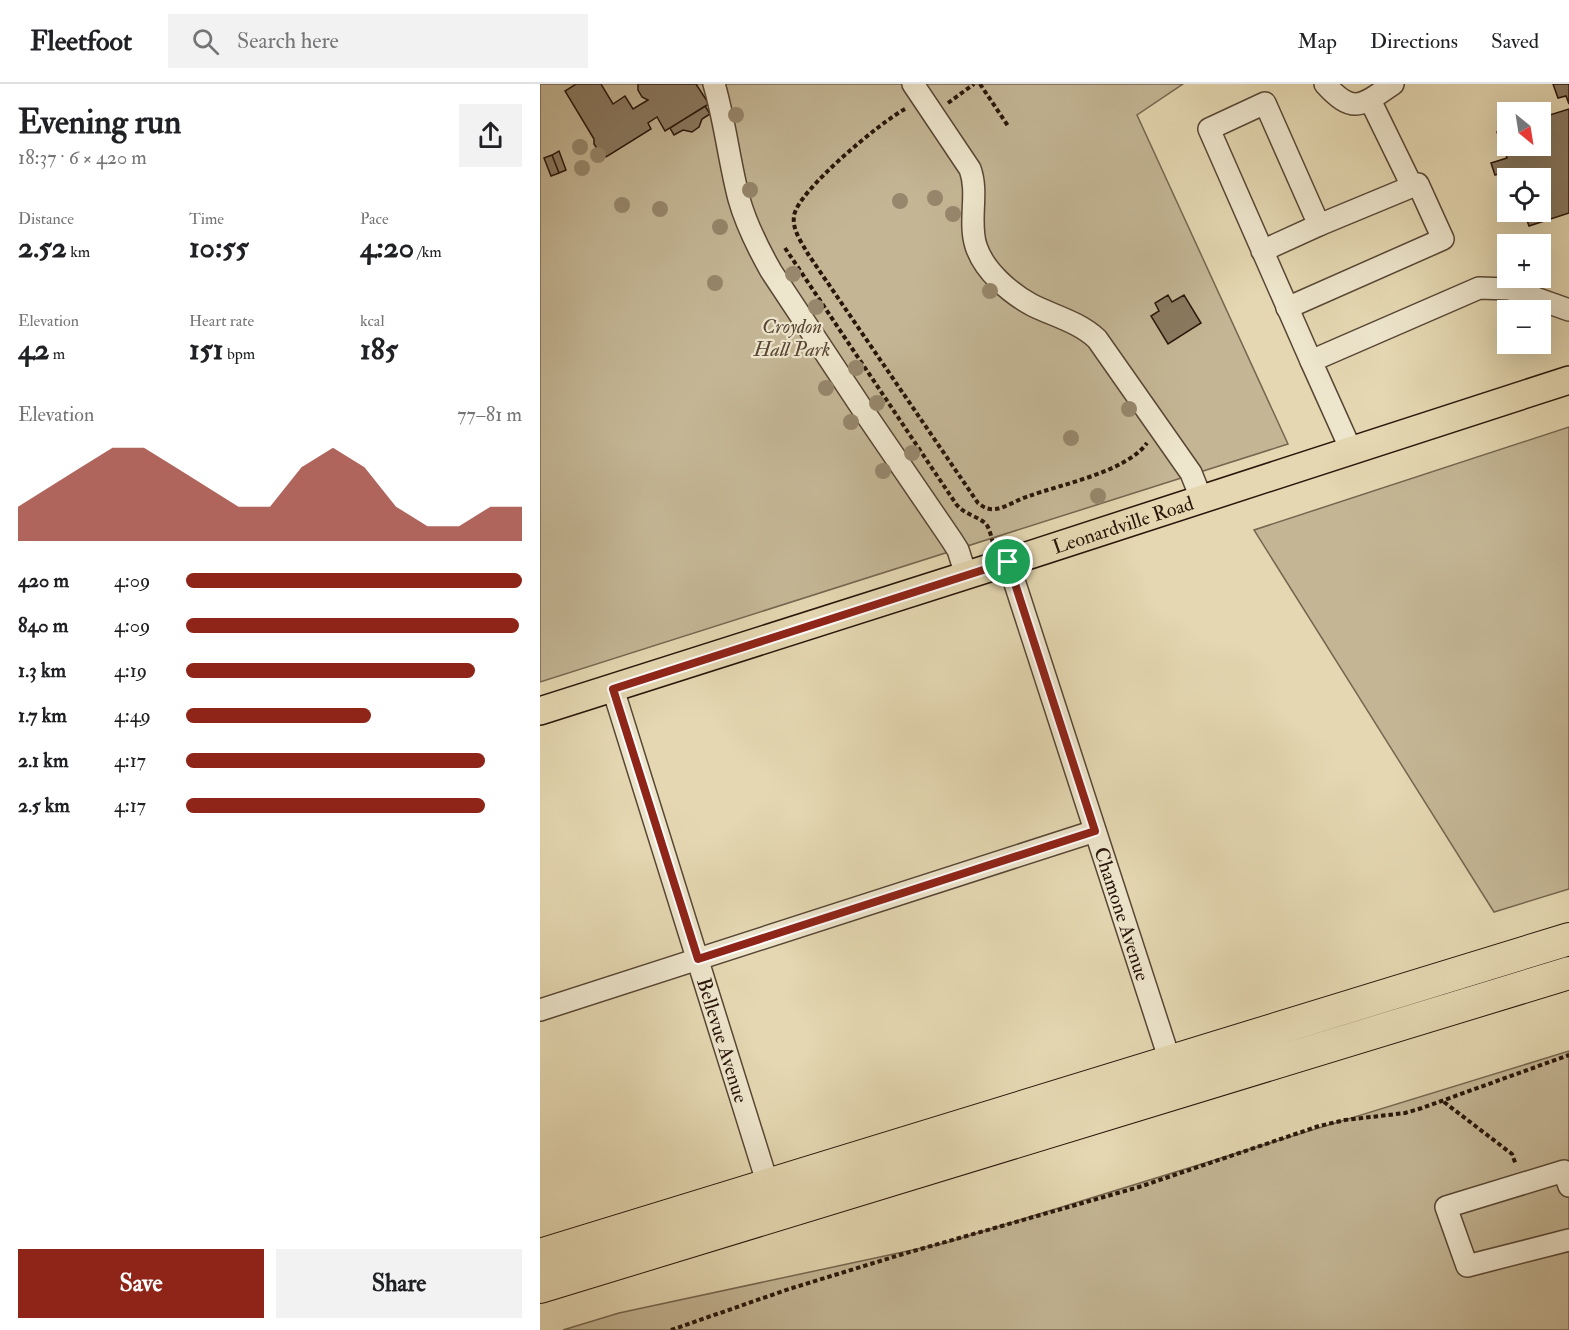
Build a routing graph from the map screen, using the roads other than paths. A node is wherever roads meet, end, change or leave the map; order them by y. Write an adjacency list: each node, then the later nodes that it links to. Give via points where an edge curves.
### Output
1 (714, 84): 16 (street, via 739,198 760,252 951,539)
2 (913, 84): 14 (street, via 971,173 972,229 980,258 999,281 1023,299 1082,327 1098,339 1191,473)
3 (1325, 84): 5 (street, via 1346,103 1356,105)
4 (1393, 84): 5 (street)
5 (1370, 100): 6 (street)
6 (1412, 186): 7 (street); 9 (street, via 1418,184 1443,239)
7 (1319, 225): 8 (street); 8 (street, via 1265,103 1209,129)
8 (1262, 251): 9 (street)
9 (1287, 308): 11 (street)
10 (1569, 310): 11 (street, via 1510,289 1479,288)
11 (1311, 361): 13 (street)
12 (1569, 380): 13 (main road, Leonardville Road)
13 (1351, 450): 14 (main road, Leonardville Road)
14 (1201, 498): 15 (main road, Leonardville Road)
15 (1001, 553): 16 (main road, Leonardville Road); 19 (street, Chamone Avenue)
16 (966, 575): 17 (main road, Leonardville Road)
17 (613, 689): 18 (main road, Leonardville Road); 21 (street, Bellevue Avenue)
18 (540, 711)
19 (1095, 831): 21 (street); 24 (street, Chamone Avenue)
20 (1569, 939): 24 (highway)
21 (698, 959): 23 (street); 25 (street, Bellevue Avenue)
22 (1569, 973): 29 (highway)
23 (540, 1010)
24 (1170, 1061): 25 (highway)
25 (768, 1185): 28 (highway)
26 (1569, 1186): 27 (street, via 1564,1171 1446,1207 1467,1266)
27 (1569, 1240)
28 (540, 1255)
29 (540, 1287)

